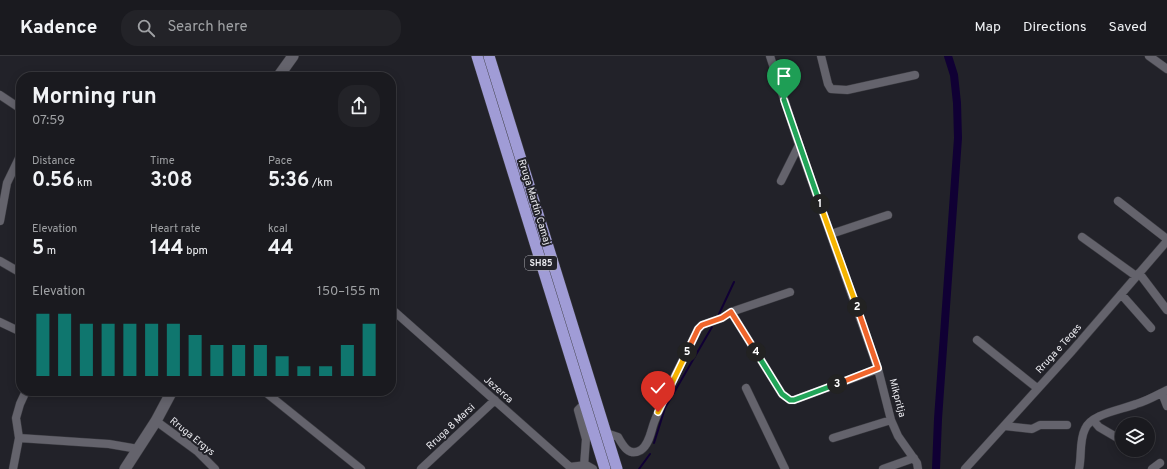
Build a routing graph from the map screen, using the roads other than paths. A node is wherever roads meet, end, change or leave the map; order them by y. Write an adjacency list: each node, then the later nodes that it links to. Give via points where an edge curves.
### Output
1 (293, 56): 8 (street)
2 (477, 56): 41 (highway, Rruga Martin Camaj / SH85)
3 (489, 56): 48 (highway, Rruga Martin Camaj / SH85)
4 (770, 56): 12 (street, Mikpritja)
5 (821, 56): 9 (street, via 831,89 847,90)
6 (1149, 56): 7 (street)
7 (1167, 68)
8 (282, 72)
9 (915, 75)
10 (0, 95): 11 (street)
11 (16, 106)
12 (799, 145): 14 (street); 18 (street, Mikpritja)
13 (16, 163): 17 (street, via 7,183)
14 (781, 181)
15 (1118, 201): 20 (street)
16 (888, 215): 18 (street)
17 (0, 221)
18 (831, 234): 33 (street, Mikpritja)
19 (1082, 237): 23 (street)
20 (1167, 240): 23 (street, Rruga e Teqes)
21 (0, 261): 22 (street)
22 (16, 270)
23 (1137, 274): 25 (street, Rruga e Teqes); 26 (street)
24 (790, 292): 27 (street)
25 (1121, 294): 30 (street); 35 (street, Rruga e Teqes)
26 (1167, 310)
27 (731, 312): 33 (street, via 782,394 790,400); 48 (street, via 698,329 643,449 628,451 618,437)
28 (396, 313): 40 (street, Jezerca)
29 (0, 322): 31 (street)
30 (1151, 328)
31 (16, 330)
32 (977, 340): 35 (street)
33 (878, 368): 43 (street, Mikpritja)
34 (746, 388): 64 (street)
35 (1037, 388): 46 (street, Rruga e Teqes)
36 (1164, 391): 42 (street); 44 (street, via 1138,404)
37 (24, 396): 50 (street, via 16,418)
38 (169, 396): 45 (street)
39 (270, 396): 59 (street)
40 (495, 400): 55 (street, Jezerca, via 570,467); 60 (street, Rruga 8 Marsi)
41 (585, 403): 55 (street, via 578,410 586,439); 62 (highway, Rruga Martin Camaj / SH85)
42 (1167, 406)
43 (891, 420): 51 (street); 53 (street, Mikpritja, via 898,436)
44 (1093, 420): 49 (street, via 1099,427); 68 (street, via 1085,427 1082,436)
45 (156, 421): 52 (street); 58 (street, Rruga Ergys, via 197,451)
46 (1004, 426): 47 (street, via 1032,429 1040,425); 67 (street, Rruga e Teqes)
47 (1067, 426)
48 (606, 433): 63 (highway, Rruga Martin Camaj / SH85)
49 (1115, 436)
50 (19, 438): 52 (street, via 109,444); 56 (street)
51 (833, 438)
52 (138, 450): 57 (street)
53 (914, 458): 65 (street); 66 (street, Mikpritja)
54 (1160, 463): 69 (street)
55 (584, 466): 61 (street, Jezerca)
56 (13, 469)
57 (125, 469)
58 (216, 469)
59 (361, 469)
60 (421, 469)
61 (592, 469)
62 (605, 469)
63 (617, 469)
64 (785, 469)
65 (883, 469)
66 (918, 469)
67 (965, 469)
68 (1079, 469)
69 (1152, 469)

